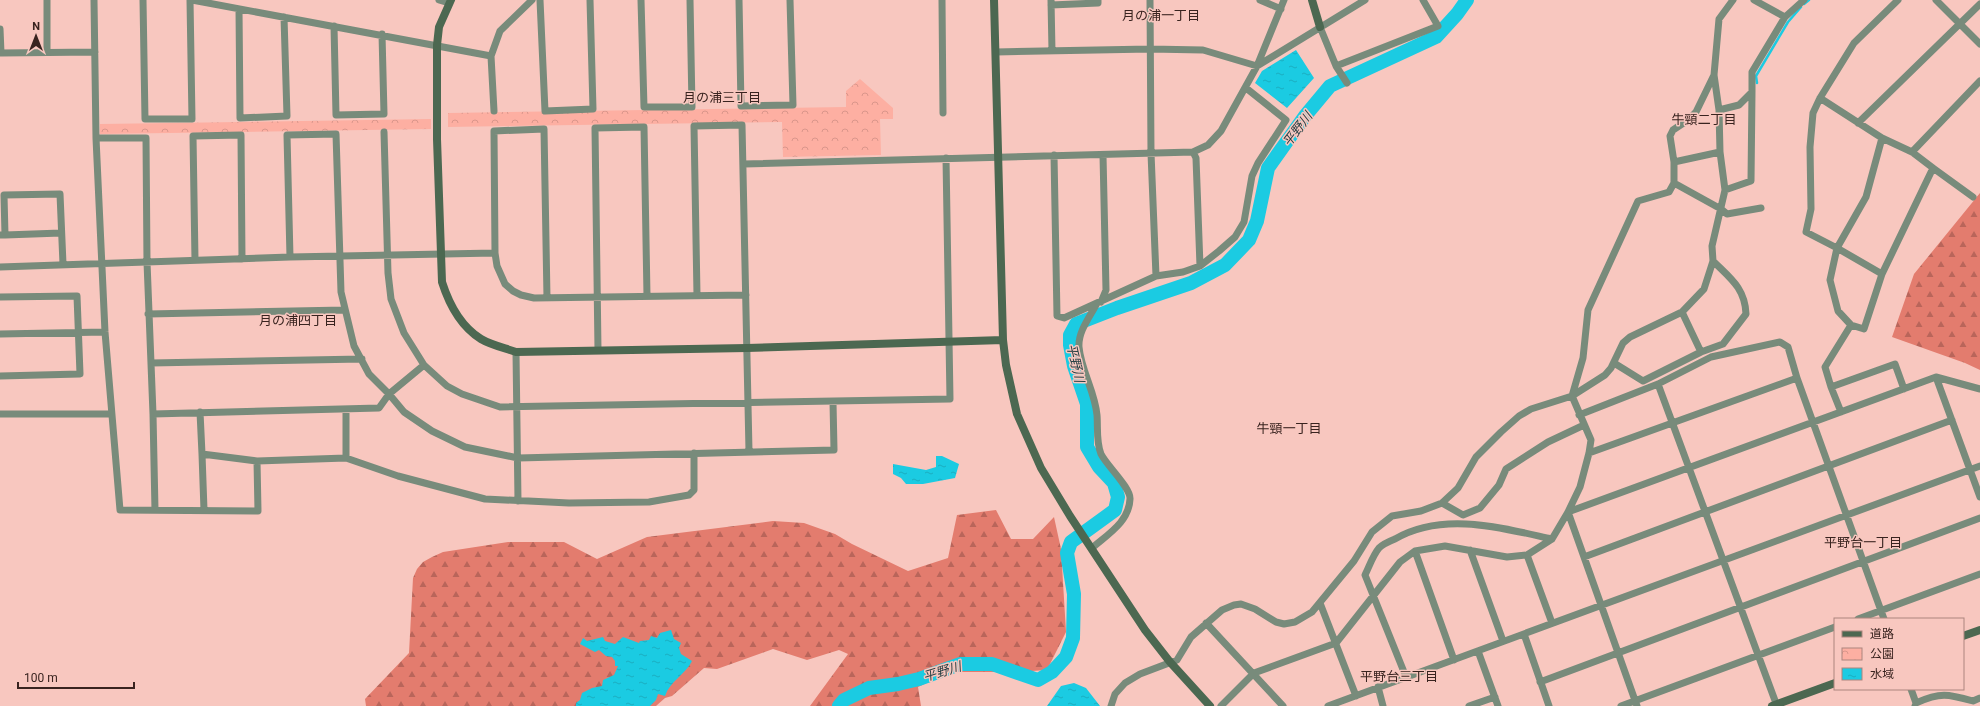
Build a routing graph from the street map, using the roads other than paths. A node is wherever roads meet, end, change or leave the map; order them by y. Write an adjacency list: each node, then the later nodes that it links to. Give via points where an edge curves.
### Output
1 (47, 0): 43 (street)
2 (94, 0): 44 (street)
3 (144, 0): 4 (street, via 145,119 192,119)
4 (191, 0): 30 (street)
5 (439, 0): 27 (street)
6 (532, 0): 46 (street, via 500,31)
7 (540, 0): 8 (street, via 545,111 593,109)
8 (590, 0)
9 (641, 0): 10 (street, via 644,107 692,107)
10 (690, 0)
11 (739, 0): 12 (street, via 741,106 793,105)
12 (790, 0)
13 (942, 0): 57 (street)
14 (994, 0): 45 (street)
15 (1098, 0): 28 (street, via 1098,3)
16 (1150, 0): 41 (street)
17 (1260, 0): 31 (street)
18 (1284, 0): 31 (street)
19 (1312, 0): 36 (street)
20 (1365, 0): 36 (street)
21 (1423, 0): 48 (street, via 1438,26)
22 (1733, 0): 49 (street, via 1719,19)
23 (1754, 0): 33 (street)
24 (1804, 0): 33 (street)
25 (1898, 0): 54 (street, via 1854,42)
26 (1936, 0): 34 (street)
27 (450, 2): 40 (street, via 439,27)
28 (1051, 2): 42 (street)
29 (1980, 4): 34 (street)
30 (239, 9): 32 (street); 32 (street, via 240,118 287,116)
31 (1281, 9): 47 (street)
32 (284, 17): 35 (street)
33 (1785, 17): 53 (street, via 1752,72)
34 (1960, 24): 39 (street); 58 (street)
35 (334, 26): 38 (street); 38 (street, via 336,115 384,114)
36 (1320, 27): 47 (street); 48 (street)
37 (0, 29): 43 (street, via 1,53)
38 (382, 34): 40 (street)
39 (1980, 44)
40 (437, 45): 46 (street); 82 (street)
41 (1150, 49): 42 (street); 47 (street, via 1203,50); 65 (street)
42 (1052, 51): 45 (street)
43 (47, 52): 44 (street)
44 (95, 52): 60 (street)
45 (996, 52): 67 (street)
46 (491, 56): 56 (street)
47 (1257, 66): 52 (street)
48 (1336, 66): 51 (street)
49 (1714, 75): 55 (street); 70 (street, via 1696,112 1673,130 1670,136)
50 (1980, 81): 64 (street)
51 (1347, 83)
52 (1246, 88): 62 (street, via 1221,131 1208,144); 93 (street, via 1286,120 1252,176 1244,222 1235,237)
53 (1752, 92): 55 (street, via 1739,105); 74 (street, via 1751,181)
54 (1820, 98): 58 (street); 80 (street, via 1813,113 1810,147 1811,209 1806,232)
55 (1719, 110): 63 (street)
56 (494, 111)
57 (943, 113)
58 (1858, 123): 61 (street)
59 (384, 132): 83 (street)
60 (96, 138): 89 (street, via 146,138); 90 (street)
61 (1882, 138): 64 (street); 80 (street, via 1866,197)
62 (1193, 152): 65 (street); 93 (street, via 1196,158)
63 (1720, 152): 70 (street); 74 (street)
64 (1912, 152): 72 (street)
65 (1151, 153): 66 (street); 95 (street)
66 (1103, 155): 68 (street); 102 (street, via 1106,290)
67 (999, 156): 68 (street); 69 (street); 110 (street)
68 (1054, 156): 102 (street, via 1057,316 1064,318)
69 (946, 158): 71 (street); 111 (street)
70 (1674, 162): 73 (street)
71 (744, 164): 96 (street); 97 (street, via 742,125 694,126)
72 (1932, 168): 75 (street); 94 (street)
73 (1674, 183): 77 (street); 128 (street, via 1669,192 1638,201 1588,310 1583,358)
74 (1724, 190): 77 (street)
75 (1973, 197)
76 (1761, 208): 77 (street, via 1727,214)
77 (1721, 209): 88 (street, via 1712,246)
78 (62, 233): 79 (street); 79 (street, via 60,194 4,195); 91 (street)
79 (2, 235)
80 (1837, 248): 94 (street); 106 (street, via 1830,280 1838,311)
81 (495, 253): 82 (street); 101 (street, via 500,275 513,291 534,298); 101 (street, via 494,131 544,129)
82 (441, 254): 83 (street); 114 (street, via 442,282 447,299 459,320 481,339)
83 (388, 255): 84 (street); 119 (street, via 391,298 404,333)
84 (339, 256): 85 (street); 85 (street, via 336,134 287,135); 103 (street)
85 (290, 257): 86 (street)
86 (242, 258): 87 (street); 87 (street, via 241,135 193,136)
87 (195, 260): 89 (street)
88 (1713, 261): 104 (street, via 1704,289); 115 (street, via 1741,290 1746,314 1723,344)
89 (147, 262): 90 (street); 105 (street)
90 (102, 263): 91 (street); 108 (street)
91 (62, 264): 92 (street)
92 (0, 266)
93 (1200, 266): 95 (street, via 1183,272)
94 (1882, 274): 106 (street, via 1864,329)
95 (1156, 276): 102 (street)
96 (746, 294): 97 (street); 112 (street)
97 (697, 295): 98 (street)
98 (647, 296): 100 (street); 100 (street, via 644,127 595,128)
99 (0, 297): 107 (street, via 77,296)
100 (597, 297): 101 (street); 113 (street)
101 (547, 298)
102 (1098, 304): 164 (street, via 1080,334 1079,347 1097,413 1098,447 1108,467 1126,488 1130,504 1123,522)
103 (345, 310): 105 (street); 116 (street, via 354,346)
104 (1682, 312): 115 (street); 118 (street, via 1630,337 1623,343)
105 (148, 314): 117 (street)
106 (1851, 325): 124 (street, via 1825,367)
107 (78, 332): 108 (street); 109 (street); 120 (street, via 80,374)
108 (104, 332): 136 (street)
109 (0, 334)
110 (1003, 340): 111 (street); 164 (street, via 1017,414 1041,468)
111 (950, 343): 112 (street); 129 (street, via 950,399)
112 (747, 348): 113 (street); 130 (street)
113 (598, 350): 114 (street)
114 (516, 352): 131 (street)
115 (1701, 352): 118 (street, via 1643,381)
116 (362, 359): 117 (street); 127 (street, via 369,374)
117 (151, 363): 137 (street)
118 (1614, 363): 128 (street, via 1605,375)
119 (424, 364): 127 (street); 131 (street, via 447,386 462,394 500,407)
120 (0, 376)
121 (1936, 377): 125 (street); 126 (street); 139 (street)
122 (1797, 378): 123 (street, via 1788,347 1780,342 1711,357); 140 (street); 141 (street)
123 (1658, 384): 138 (street); 141 (street)
124 (1831, 387): 125 (street, via 1895,364); 134 (street)
125 (1904, 389): 134 (street)
126 (1980, 389)
127 (389, 394): 132 (street, via 379,408); 148 (street, via 404,412 447,439 480,451)
128 (1572, 396): 138 (street); 156 (street, via 1519,416 1476,457 1458,488)
129 (834, 402): 130 (street); 143 (street, via 834,450)
130 (748, 404): 131 (street); 143 (street)
131 (517, 408): 148 (street)
132 (346, 410): 133 (street); 147 (street)
133 (200, 412): 137 (street); 146 (street)
134 (1841, 412): 140 (street)
135 (0, 414): 136 (street)
136 (111, 414): 157 (street, via 120,510)
137 (153, 414): 157 (street)
138 (1579, 415): 142 (street)
139 (1952, 420): 150 (street); 153 (street)
140 (1813, 422): 150 (street); 152 (street)
141 (1672, 423): 145 (street); 152 (street)
142 (1584, 425): 145 (street, via 1591,440); 156 (street, via 1548,442 1506,470 1499,485 1480,508 1463,515)
143 (749, 451): 144 (street)
144 (694, 453): 148 (street); 155 (street, via 694,490 689,495 649,502)
145 (1589, 453): 159 (street, via 1580,486)
146 (202, 454): 149 (street); 158 (street)
147 (346, 458): 149 (street); 155 (street, via 398,476 485,499)
148 (518, 458): 155 (street)
149 (257, 461): 158 (street, via 258,511)
150 (1829, 466): 160 (street); 161 (street)
151 (1980, 466): 153 (street)
152 (1689, 468): 159 (street); 160 (street)
153 (1970, 469): 154 (street); 161 (street)
154 (1980, 497)
155 (518, 501)
156 (1442, 504): 173 (street, via 1392,516 1372,532 1354,561)
157 (155, 510): 158 (street)
158 (204, 510)
159 (1568, 512): 163 (street); 168 (street)
160 (1706, 512): 168 (street); 169 (street)
161 (1846, 515): 169 (street); 170 (street)
162 (1980, 518): 170 (street)
163 (1552, 539): 167 (street); 172 (street, via 1488,525 1440,524 1420,528 1402,534 1380,548 1365,575)
164 (1092, 548): 191 (street, via 1145,630)
165 (1470, 550): 166 (street, via 1444,546); 167 (street, via 1507,557); 185 (street)
166 (1416, 551): 172 (street, via 1400,562); 190 (street)
167 (1527, 555): 180 (street)
168 (1584, 556): 174 (street)
169 (1723, 560): 174 (street); 175 (street)
170 (1863, 561): 175 (street); 176 (street)
171 (1980, 574): 176 (street)
172 (1374, 596): 186 (street); 193 (street)
173 (1320, 603): 179 (street, via 1312,612 1295,622 1284,624 1241,604 1222,610); 186 (street)
174 (1601, 605): 180 (street); 188 (street)
175 (1740, 607): 188 (street); 189 (street)
176 (1881, 610): 177 (street); 178 (street)
177 (1861, 618)
178 (1884, 618)
179 (1206, 623): 191 (street, via 1191,637 1177,660); 192 (street)
180 (1552, 623): 183 (street)
181 (1834, 627): 189 (street)
182 (1980, 630): 184 (street)
183 (1524, 634): 185 (street); 194 (street)
184 (1964, 636)
185 (1503, 641): 187 (street)
186 (1336, 643): 192 (street); 198 (street)
187 (1478, 651): 190 (street); 199 (street)
188 (1618, 653): 194 (street); 201 (street)
189 (1758, 655): 201 (street); 202 (street)
190 (1454, 660): 193 (street)
191 (1170, 662): 204 (street, via 1125,683 1115,694); 205 (street)
192 (1254, 674): 206 (street); 207 (street)
193 (1406, 677): 196 (street)
194 (1540, 682): 212 (street)
195 (1834, 683): 202 (street)
196 (1378, 687): 198 (street); 209 (street)
197 (1910, 690): 203 (street)
198 (1356, 696): 208 (street)
199 (1495, 697): 210 (street); 211 (street)
200 (1980, 698): 203 (street, via 1973,701 1951,695 1932,696)
201 (1636, 703): 213 (street)
202 (1775, 705)
203 (1916, 705)
204 (1111, 706)
205 (1210, 706)
206 (1221, 706)
207 (1283, 706)
208 (1328, 706)
209 (1383, 706)
210 (1468, 706)
211 (1498, 706)
212 (1550, 706)
213 (1621, 706)

